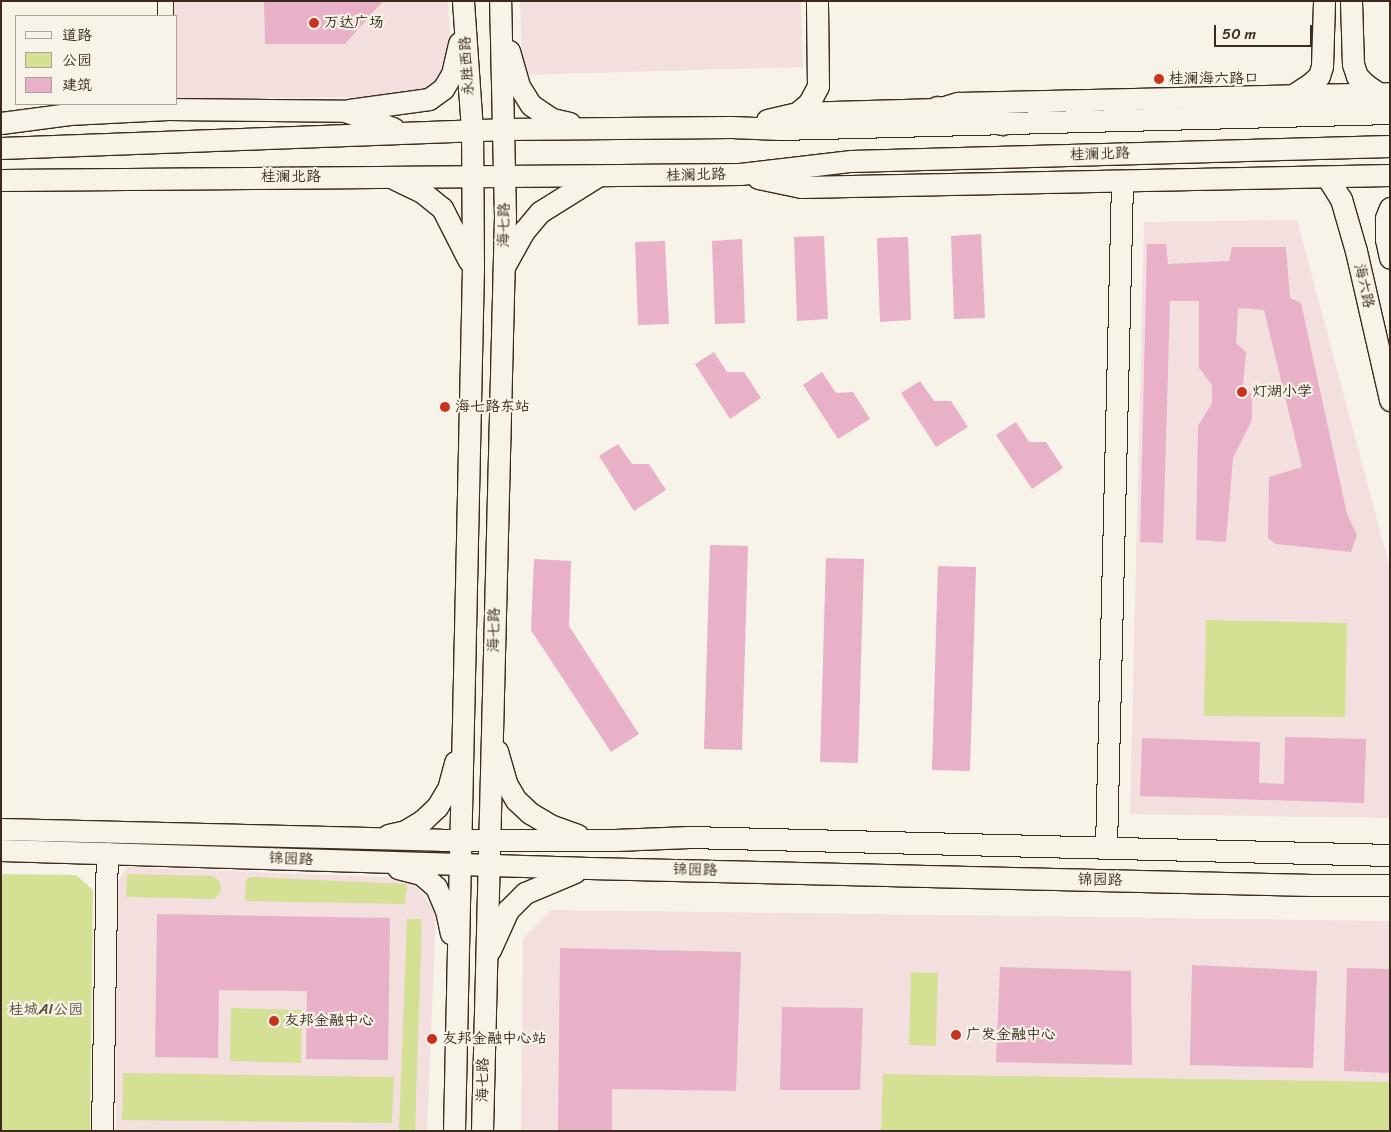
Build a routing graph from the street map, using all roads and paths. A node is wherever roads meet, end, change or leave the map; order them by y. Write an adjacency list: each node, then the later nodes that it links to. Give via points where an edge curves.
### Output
1 (165, 1): 8 (street)
2 (817, 1): 9 (main road)
3 (1324, 1): 11 (main road, via 1322,66 1318,76)
4 (1328, 1): 5 (main road, via 1331,12)
5 (1351, 6): 10 (main road, via 1352,56 1357,76)
6 (463, 11): 14 (main road, via 452,74 443,89 429,99); 23 (main road, 永胜西路)
7 (501, 11): 21 (main road, via 516,78 531,105 552,119); 22 (main road)
8 (165, 15)
9 (819, 77): 15 (main road, via 824,89); 17 (main road, via 816,92)
10 (1384, 93): 11 (main road)
11 (1293, 95): 13 (main road, via 958,103)
12 (168, 107): 14 (main road); 18 (main road)
13 (938, 109): 15 (main road); 19 (main road)
14 (345, 111): 24 (main road)
15 (849, 112): 17 (main road)
16 (1390, 113): 19 (main road)
17 (797, 114): 20 (main road)
18 (1, 123)
19 (1002, 123): 20 (main road, via 780,129)
20 (731, 127): 21 (main road)
21 (590, 128): 22 (main road)
22 (504, 129): 23 (main road); 28 (main road, 海七路)
23 (472, 130): 24 (main road); 30 (main road, 永胜西路)
24 (404, 132): 26 (main road)
25 (1390, 146): 27 (main road, 桂澜北路, via 851,161)
26 (1, 148)
27 (740, 174): 33 (main road, 桂澜北路); 35 (main road, via 801,187)
28 (504, 175): 30 (main road, 桂澜北路); 33 (main road, 桂澜北路); 38 (main road, 海七路)
29 (1390, 175): 31 (main road)
30 (472, 176): 32 (main road, 桂澜北路); 39 (main road, 永胜西路)
31 (1327, 176): 35 (main road); 40 (main road, 海六路, via 1341,199 1356,250)
32 (391, 177): 34 (main road, 桂澜北路); 39 (main road, via 422,192 442,208)
33 (597, 177): 38 (main road, via 540,212 524,231)
34 (1, 180)
35 (1122, 182): 48 (main road)
36 (1390, 208): 37 (main road, 海六路, via 1386,218 1386,239)
37 (1390, 258)
38 (504, 267): 42 (main road, 海七路)
39 (472, 269): 41 (main road, 永胜西路)
40 (1390, 400)
41 (464, 730): 44 (main road, via 448,790 437,807 405,831); 45 (main road)
42 (492, 732): 46 (main road, 海七路); 47 (main road, via 506,783 516,800 550,825)
43 (1, 829): 44 (main road, 锦园路)
44 (373, 839): 45 (main road, 锦园路)
45 (462, 840): 46 (main road, 锦园路); 53 (main road)
46 (488, 840): 47 (main road, 锦园路); 54 (main road, 海七路)
47 (589, 840): 48 (main road, 锦园路, via 689,837)
48 (1106, 847): 51 (main road, 锦园路)
49 (1, 850): 50 (main road, 锦园路)
50 (107, 853): 52 (main road, 锦园路); 59 (main road)
51 (1386, 853)
52 (374, 862): 53 (main road, 锦园路); 57 (main road, via 421,874 436,888 446,910)
53 (460, 864): 54 (main road, 锦园路); 57 (main road)
54 (487, 865): 55 (main road, 锦园路); 58 (main road, 海七路)
55 (589, 868): 56 (main road, 锦园路); 58 (main road, via 525,892 508,910)
56 (1386, 885)
57 (457, 962): 60 (main road)
58 (485, 964): 61 (main road, 海七路)
59 (102, 1131)
60 (454, 1131)
61 (482, 1131)

